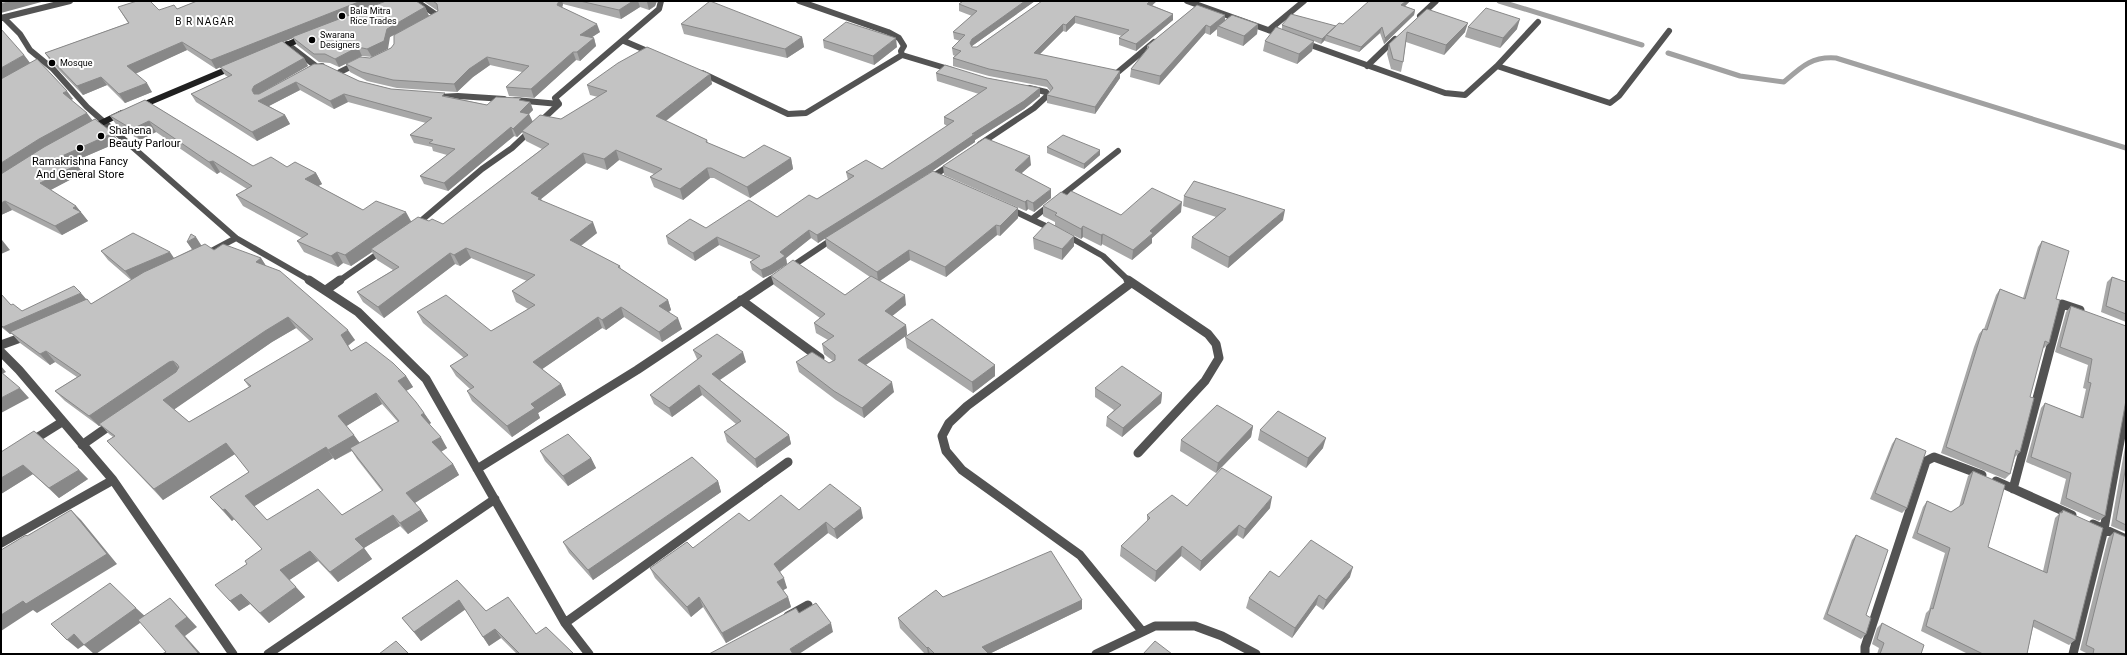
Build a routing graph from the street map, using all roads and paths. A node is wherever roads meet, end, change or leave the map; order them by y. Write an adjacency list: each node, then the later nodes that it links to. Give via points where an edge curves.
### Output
1 (70, 1): 10 (street)
2 (416, 1): 11 (street, via 438,16)
3 (661, 1): 21 (street, via 659,9)
4 (799, 1): 24 (street, via 893,34 904,46 901,50)
5 (1187, 1): 8 (street)
6 (1304, 1): 14 (street)
7 (1436, 1): 13 (street)
8 (1199, 5): 9 (street); 14 (street)
9 (1193, 10)
10 (2, 18): 38 (street, via 20,34 42,63)
11 (428, 22)
12 (1538, 22): 29 (street)
13 (1413, 23)
14 (1269, 30): 18 (street)
15 (1668, 31): 29 (street, via 1619,96 1610,103)
16 (1402, 33): 28 (street)
17 (309, 36): 22 (main road)
18 (1290, 38)
19 (1158, 39): 34 (street)
20 (1297, 40): 28 (street)
21 (624, 41): 25 (street); 37 (street, via 556,98)
22 (287, 44): 23 (main road); 30 (street)
23 (273, 51)
24 (902, 55): 32 (street, via 806,114 788,114); 33 (street)
25 (662, 57)
26 (364, 60): 30 (street, via 337,71)
27 (237, 66): 38 (main road)
28 (1367, 66): 29 (street, via 1445,93 1465,95)
29 (1497, 66)
30 (316, 67): 31 (street)
31 (310, 71)
32 (697, 71)
33 (960, 72)
34 (1118, 72)
35 (1023, 87): 40 (street, via 1046,92 1048,95 1034,108)
36 (427, 96): 37 (street)
37 (558, 104): 46 (street, via 512,148)
38 (103, 121): 39 (main road); 48 (street)
39 (85, 131)
40 (972, 150)
41 (1118, 151): 45 (street)
42 (959, 159): 43 (street, via 937,177)
43 (920, 184)
44 (1004, 207): 45 (street)
45 (1032, 219): 51 (street, via 1103,256)
46 (410, 230)
47 (840, 235): 53 (street)
48 (236, 238): 50 (street); 52 (street)
49 (388, 246): 52 (street)
50 (195, 259)
51 (1131, 283): 64 (street, via 1208,334 1216,344 1219,358 1205,380); 76 (street, via 967,406 948,422 942,438 946,453 962,470 1080,555)
52 (326, 290): 66 (street, via 358,312 426,379)
53 (741, 300): 58 (street); 66 (street, via 636,370)
54 (2090, 314): 68 (street, via 2062,304)
55 (36, 331): 56 (street)
56 (1, 345)
57 (1, 352): 61 (street, via 30,382)
58 (826, 362)
59 (2126, 408): 70 (street)
60 (119, 419): 62 (street)
61 (62, 422): 62 (street); 63 (street)
62 (82, 445): 67 (street)
63 (21, 447)
64 (1138, 453)
65 (788, 462): 75 (street)
66 (477, 469): 69 (street)
67 (113, 480): 72 (street); 77 (street)
68 (2013, 489): 70 (street); 82 (street, via 1946,460 1934,457 1926,461 1865,647)
69 (495, 499): 75 (street); 78 (street)
70 (2104, 529): 71 (street); 83 (street)
71 (2126, 539)
72 (1, 543)
73 (808, 605): 74 (street)
74 (781, 620)
75 (565, 623): 79 (street)
76 (1142, 631): 80 (street); 81 (street, via 1155,626 1196,626)
77 (233, 654)
78 (268, 654)
79 (589, 654)
80 (1096, 654)
81 (1256, 654)
82 (1865, 654)
83 (2073, 654)

